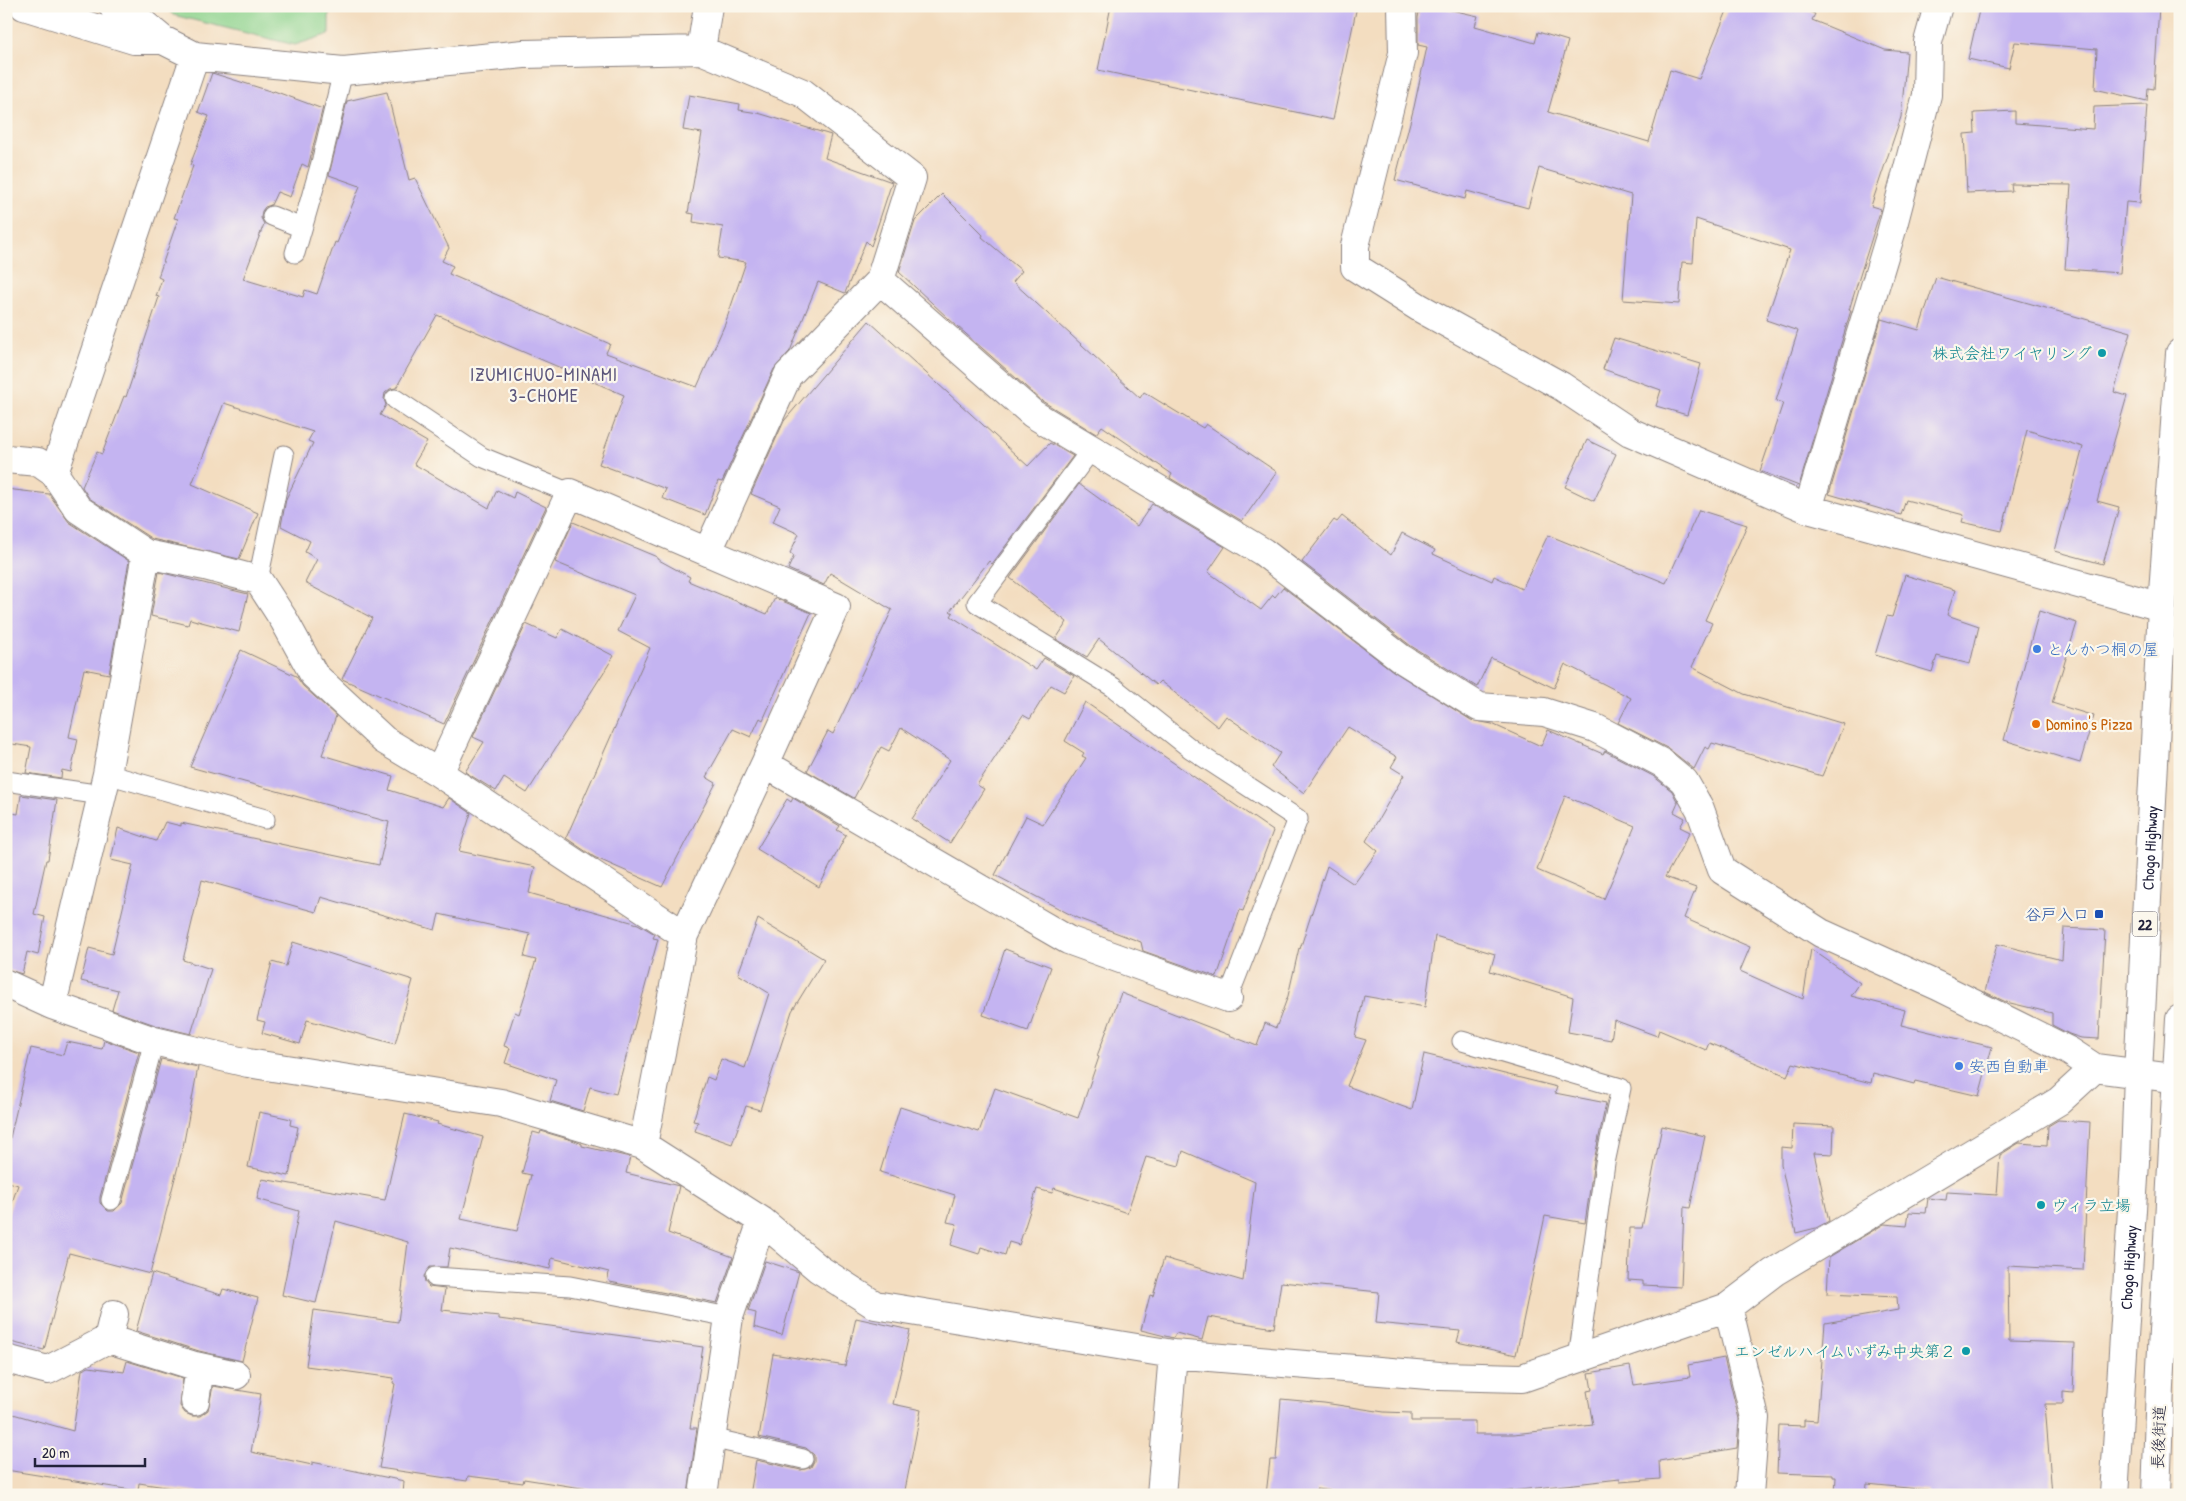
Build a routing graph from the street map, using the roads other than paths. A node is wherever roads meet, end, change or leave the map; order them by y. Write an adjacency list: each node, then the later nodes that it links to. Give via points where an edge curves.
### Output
1 (24, 6): 6 (street, via 134,40)
2 (113, 6): 6 (street, via 133,15)
3 (708, 6): 7 (street)
4 (1402, 6): 21 (street, via 1403,53 1355,246 1355,266 1420,308 1561,386 1630,432)
5 (1938, 6): 21 (street, via 1928,42 1925,104 1891,233)
6 (163, 40): 8 (street)
7 (701, 50): 9 (street, via 524,54); 13 (street, via 803,93 912,178)
8 (195, 56): 9 (street); 19 (street)
9 (343, 71): 11 (lane)
10 (272, 216): 11 (lane)
11 (302, 228): 12 (lane)
12 (295, 253)
13 (880, 280): 16 (street, via 1033,414); 22 (street, via 788,375)
14 (2180, 352): 25 (street, Chogo Highway / 22)
15 (395, 399): 20 (lane, via 482,456)
16 (1091, 450): 33 (lane, via 977,603 1113,687 1191,749 1298,819); 38 (street, via 1263,552 1402,660 1479,707 1544,712 1595,728 1662,763 1684,781 1696,802 1722,870 1821,933 2070,1051)
17 (284, 455): 24 (lane)
18 (6, 459): 19 (street, via 38,462)
19 (54, 473): 23 (street, via 78,508)
20 (570, 493): 22 (street); 27 (street)
21 (1808, 509): 25 (street)
22 (708, 551): 26 (street, via 836,607)
23 (146, 554): 24 (street); 29 (street)
24 (258, 580): 27 (street, via 314,675 384,740)
25 (2162, 607): 39 (street, Chogo Highway / 22)
26 (765, 764): 31 (street); 33 (street, via 1068,940)
27 (439, 773): 31 (street)
28 (6, 781): 29 (lane)
29 (105, 784): 30 (lane); 34 (street)
30 (265, 819)
31 (684, 935): 41 (street)
32 (6, 984): 34 (street)
33 (1228, 998)
34 (52, 1004): 36 (street)
35 (2180, 1019): 40 (street, 長後街道)
36 (154, 1041): 41 (street, via 248,1063 501,1103); 42 (lane)
37 (1462, 1041): 49 (lane, via 1622,1088 1605,1163)
38 (2095, 1068): 39 (street); 45 (street, via 2059,1100 1774,1272)
39 (2138, 1073): 40 (street); 58 (street, Chogo Highway / 22)
40 (2178, 1079): 59 (street, 長後街道)
41 (642, 1145): 43 (street)
42 (111, 1200)
43 (762, 1221): 46 (street); 47 (street, via 819,1269 876,1306)
44 (435, 1277): 46 (lane, via 570,1286)
45 (1728, 1307): 49 (street); 57 (street, via 1755,1418)
46 (729, 1317): 53 (street)
47 (1173, 1354): 49 (street, via 1440,1376 1522,1378); 56 (street)
48 (6, 1359): 50 (street, via 48,1370 111,1326)
49 (1578, 1359)
50 (200, 1367): 51 (street); 52 (street)
51 (236, 1375)
52 (195, 1401)
53 (711, 1438): 54 (lane); 55 (street)
54 (803, 1459)
55 (703, 1495)
56 (1160, 1495)
57 (1748, 1495)
58 (2114, 1495)
59 (2156, 1495)

